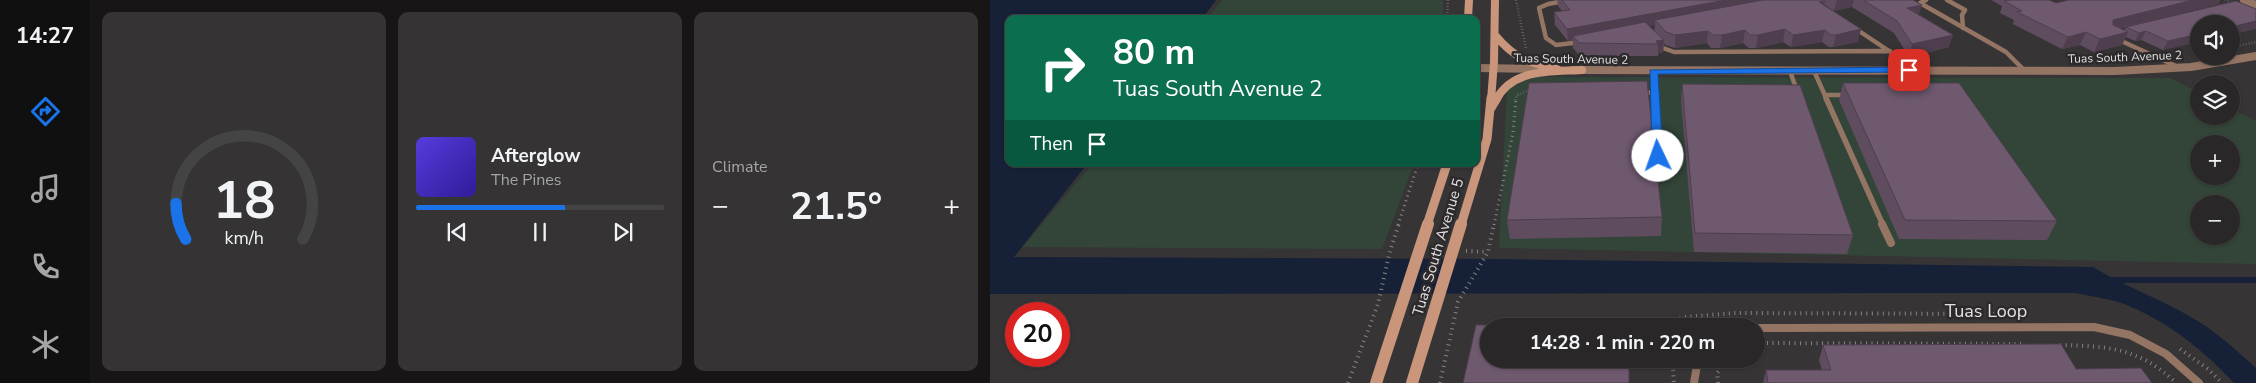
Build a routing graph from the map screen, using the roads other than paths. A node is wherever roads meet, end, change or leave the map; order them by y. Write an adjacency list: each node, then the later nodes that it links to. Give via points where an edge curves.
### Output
1 (1469, 0): 8 (street)
2 (1495, 0): 11 (street, Tuas South Avenue 5)
3 (1570, 0): 14 (lane, via 1539,8 1546,38 1564,46)
4 (1926, 0): 10 (lane, via 1920,3)
5 (1947, 0): 10 (lane, via 1965,10)
6 (2244, 1): 7 (street)
7 (2256, 5)
8 (1468, 15)
9 (1850, 25): 15 (lane)
10 (1963, 28): 24 (lane, via 2006,52)
11 (1495, 35): 19 (street, Tuas South Avenue 5); 20 (street, via 1514,56 1532,64)
12 (1651, 36): 15 (lane, via 1663,48 1674,52)
13 (2111, 36): 17 (lane)
14 (1591, 40)
15 (1890, 51): 23 (lane, via 1901,58)
16 (2256, 56): 17 (street, Tuas South Avenue 2)
17 (2178, 67): 24 (street, Tuas South Avenue 2, via 2115,71)
18 (1480, 68): 19 (street, Tuas South Avenue 2)
19 (1493, 68): 20 (street, Tuas South Avenue 2); 34 (street, Tuas South Avenue 5)
20 (1562, 70): 21 (street, Tuas South Avenue 2)
21 (1582, 70): 26 (street, Tuas South Avenue 2); 34 (street, via 1518,78 1504,87)
22 (1814, 70): 23 (street, Tuas South Avenue 2); 25 (street, Tuas South Avenue 2); 32 (lane)
23 (1909, 70): 24 (street, Tuas South Avenue 2)
24 (2024, 70)
25 (1790, 71): 26 (street, Tuas South Avenue 2); 28 (lane)
26 (1653, 72): 30 (lane)
27 (1787, 88): 28 (lane)
28 (1796, 88): 33 (lane)
29 (1635, 92): 30 (lane)
30 (1654, 92): 35 (lane)
31 (1853, 94): 32 (lane)
32 (1825, 95): 39 (lane)
33 (1802, 100)
34 (1490, 108): 36 (street, Tuas South Avenue 5, via 1487,139)
35 (1658, 156)
36 (1480, 162)
37 (1445, 167): 42 (street, Tuas South Avenue 5)
38 (1478, 167): 43 (street, Tuas South Avenue 5)
39 (1891, 243)
40 (1765, 328): 45 (lane, Tuas Loop, via 2094,327 2137,338 2166,354)
41 (1696, 368): 44 (lane)
42 (1376, 383)
43 (1412, 383)
44 (1694, 383)
45 (2199, 383)

